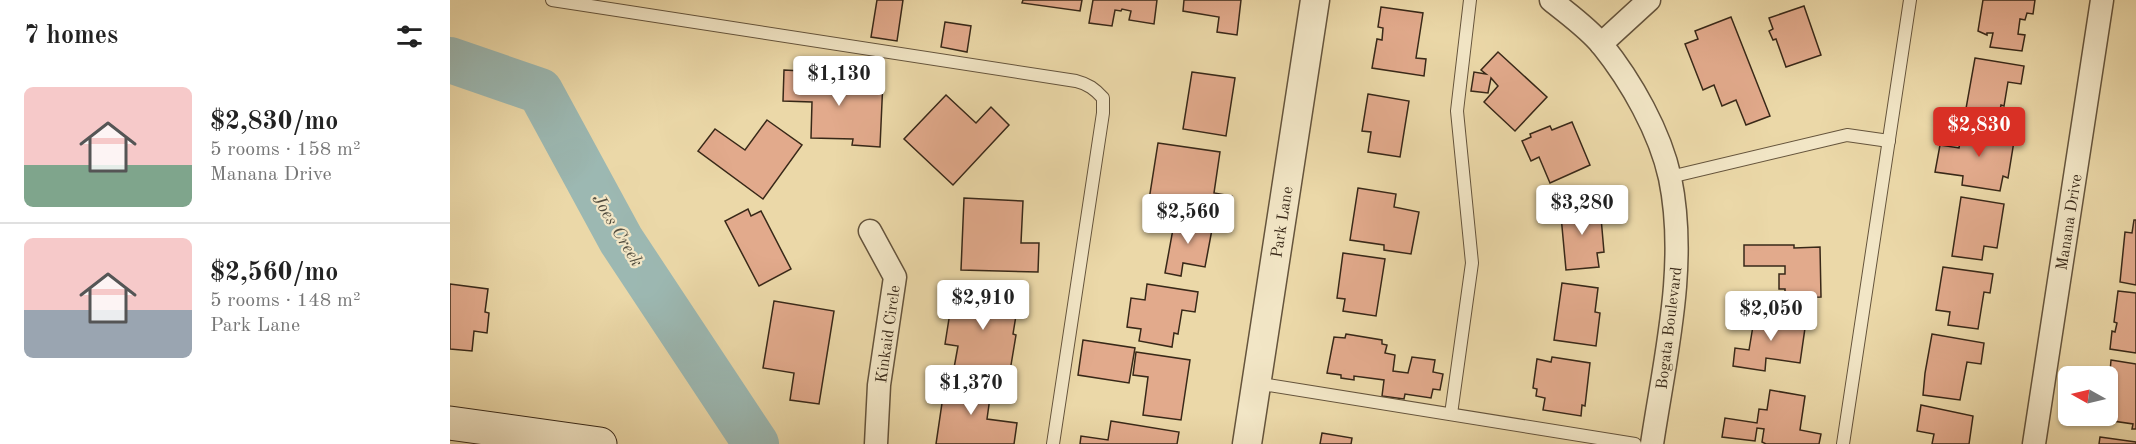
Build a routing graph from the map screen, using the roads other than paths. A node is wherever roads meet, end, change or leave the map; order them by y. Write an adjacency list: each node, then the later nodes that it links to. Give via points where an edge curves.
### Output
1 (552, 0): 17 (lane, via 1076,81 1097,91 1103,98 1103,112)
2 (1315, 0): 12 (street, Park Lane)
3 (1470, 0): 13 (lane, via 1457,111 1472,263)
4 (1551, 0): 8 (street, Bogata Boulevard)
5 (1649, 0): 8 (street)
6 (1910, 0): 9 (lane)
7 (2102, 0): 22 (street, Manana Drive)
8 (1601, 44): 10 (street, Bogata Boulevard, via 1655,130)
9 (1889, 141): 10 (lane, via 1847,135); 21 (lane)
10 (1670, 177): 20 (street, Bogata Boulevard, via 1676,236 1674,300)
11 (870, 231): 16 (street, Kinkaid Circle, via 895,277 879,385)
12 (1256, 383): 13 (lane); 18 (street, Park Lane)
13 (1450, 414): 19 (lane)
14 (450, 423): 15 (main road)
15 (600, 444)
16 (876, 444)
17 (1053, 444)
18 (1247, 444)
19 (1635, 444)
20 (1652, 444)
21 (1843, 444)
22 (2034, 444)

